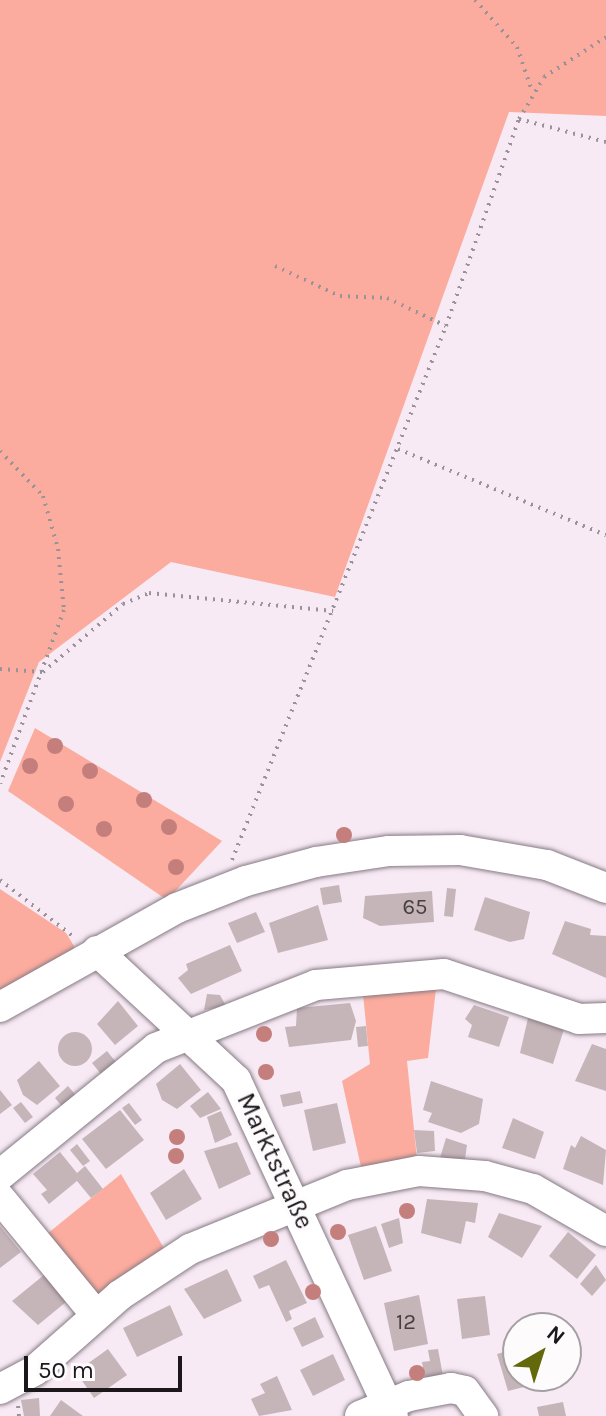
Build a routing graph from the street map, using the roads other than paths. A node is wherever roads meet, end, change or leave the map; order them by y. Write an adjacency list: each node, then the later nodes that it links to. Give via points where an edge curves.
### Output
1 (606, 888): 2 (street, via 529,860 423,849 316,862 219,891)
2 (96, 952): 3 (street); 5 (street, Marktstraße)
3 (0, 1007)
4 (606, 1018): 5 (street, via 579,1019 454,976 416,973 316,985)
5 (189, 1033): 6 (street, via 156,1048); 8 (street, Marktstraße, via 236,1080)
6 (0, 1175)
7 (0, 1198): 10 (street)
8 (297, 1201): 9 (street, via 397,1173 463,1172 533,1189); 10 (street, via 190,1249); 12 (street, Marktstraße)
9 (606, 1231)
10 (96, 1315): 11 (street, via 35,1370)
11 (0, 1389)
12 (390, 1410): 13 (street); 14 (street, via 451,1388 465,1391)
13 (360, 1416)
14 (483, 1416)

